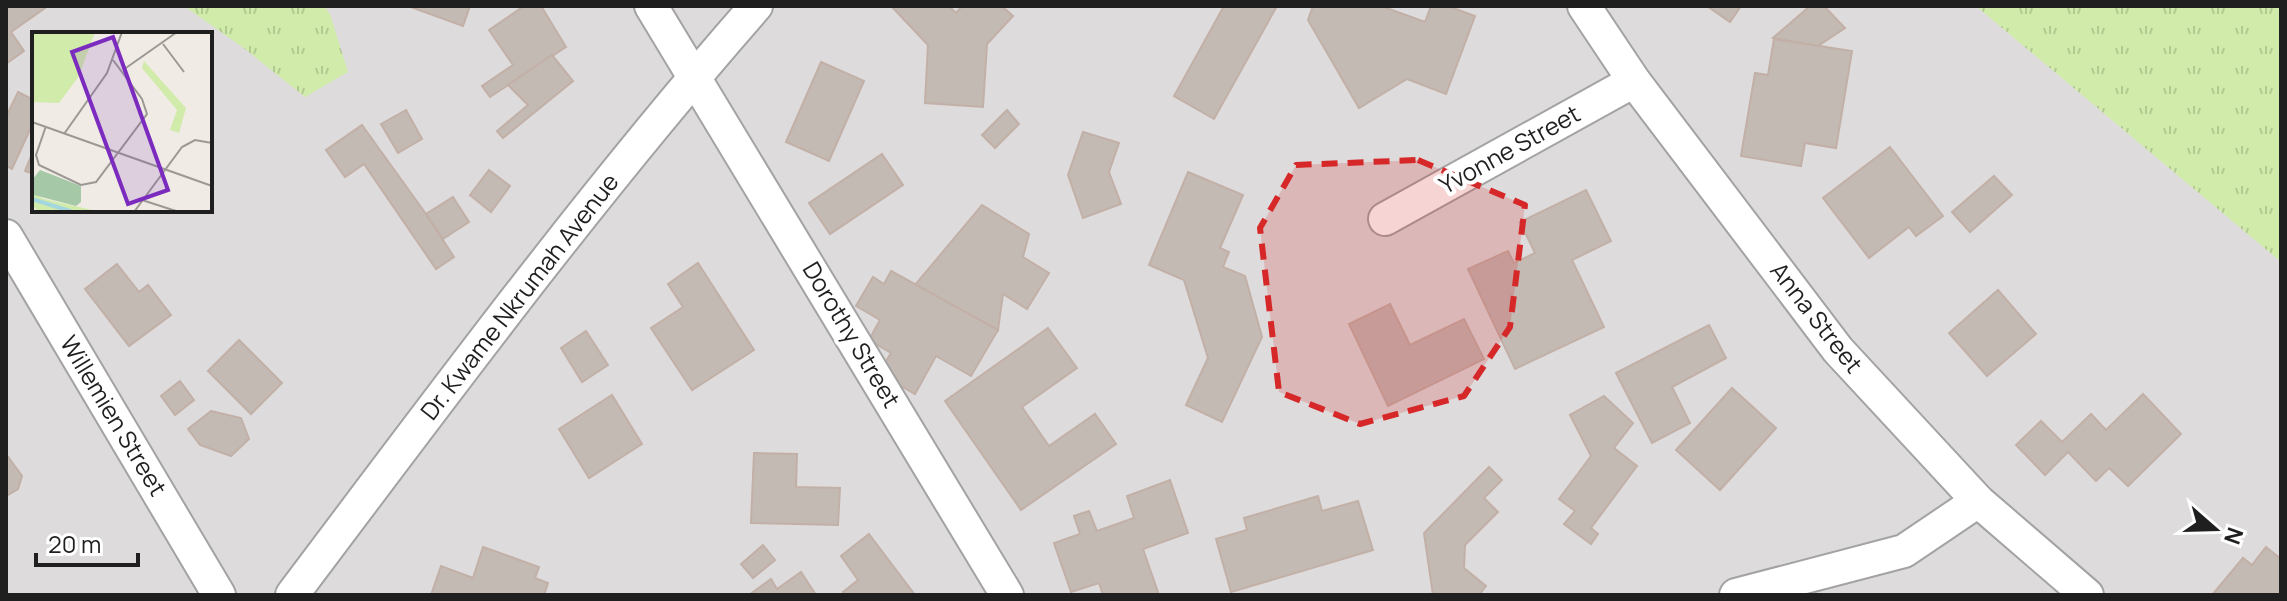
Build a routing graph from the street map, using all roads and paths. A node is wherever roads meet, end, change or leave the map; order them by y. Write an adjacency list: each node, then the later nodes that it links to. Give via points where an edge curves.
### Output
1 (651, 6): 4 (street, Dorothy Street)
2 (756, 6): 4 (street, Dr. Kwame Nkrumah Avenue)
3 (1584, 6): 5 (street, Anna Street)
4 (695, 75): 11 (street, Dr. Kwame Nkrumah Avenue, via 467,362); 12 (street, Dorothy Street)
5 (1634, 81): 6 (street, Yvonne Street); 8 (street, Anna Street, via 1838,350)
6 (1385, 219)
7 (6, 236): 10 (street, Willemien Street)
8 (1978, 501): 9 (street, via 1904,551); 14 (street, Anna Street)
9 (1796, 588): 13 (street)
10 (219, 595)
11 (292, 595)
12 (1007, 595)
13 (1736, 595)
14 (2087, 595)

